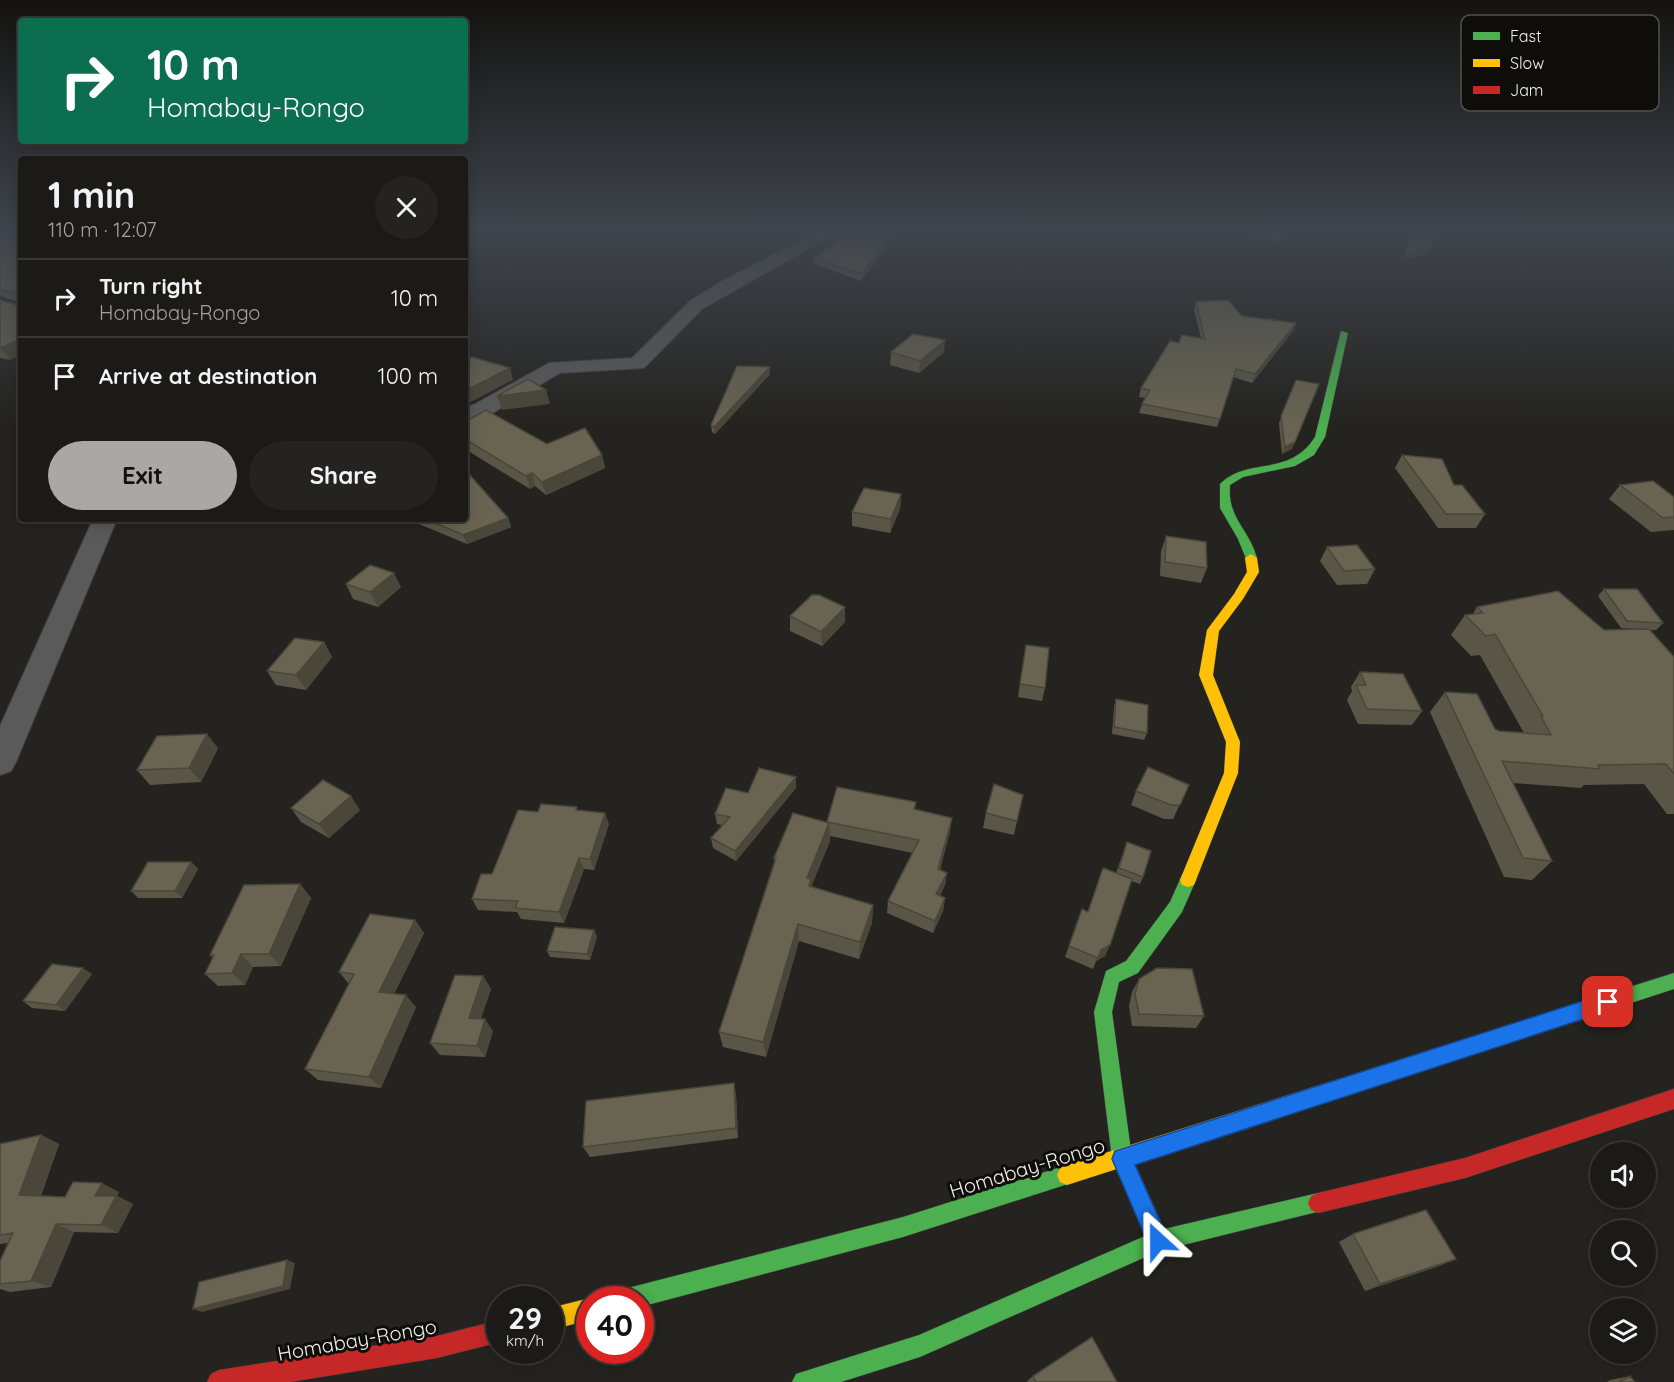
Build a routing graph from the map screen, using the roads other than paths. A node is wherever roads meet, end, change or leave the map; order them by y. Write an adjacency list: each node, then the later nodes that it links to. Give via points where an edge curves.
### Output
1 (711, 296): 3 (street, via 694,307 637,364 549,369)
2 (1344, 333): 8 (main road, via 1320,437 1310,453 1291,464 1240,475 1225,484 1222,498 1228,518 1250,550 1253,572 1213,630 1206,675 1233,742 1231,773 1176,907 1132,967 1112,977 1103,1012)
3 (468, 414)
4 (104, 522): 5 (street)
5 (0, 762)
6 (1674, 981): 8 (main road, Homabay-Rongo)
7 (1674, 1100): 9 (main road, via 1465,1168)
8 (1122, 1159): 9 (main road); 10 (main road, Homabay-Rongo, via 903,1227)
9 (1158, 1241): 13 (main road, via 920,1346)
10 (654, 1292)
11 (486, 1334): 12 (main road, Homabay-Rongo, via 436,1347)
12 (233, 1381)
13 (804, 1382)

